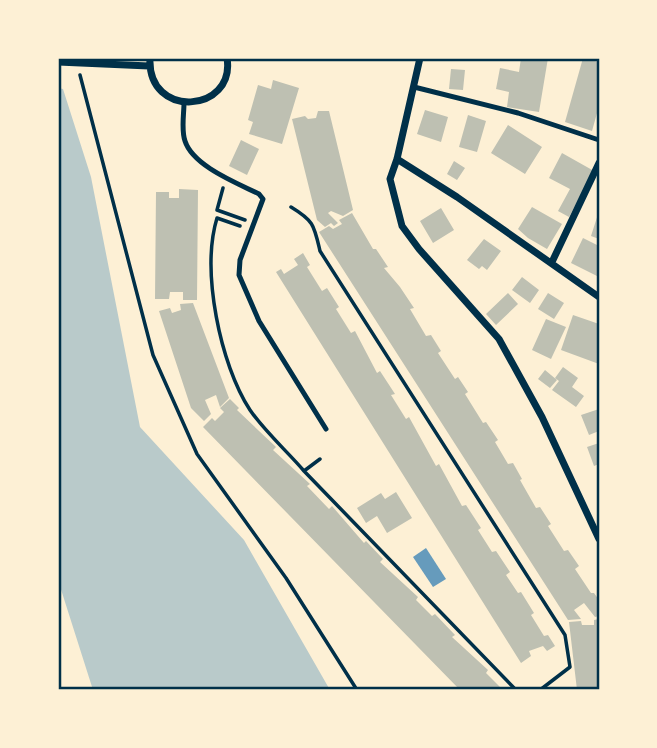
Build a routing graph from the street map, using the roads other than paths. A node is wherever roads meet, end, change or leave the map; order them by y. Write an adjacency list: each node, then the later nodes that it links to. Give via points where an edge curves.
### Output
1 (228, 58): 7 (street, via 220,88 198,102)
2 (420, 58): 6 (street)
3 (76, 60): 4 (street); 5 (street)
4 (58, 62)
5 (149, 62): 7 (street, via 156,86)
6 (414, 87): 8 (lane, via 518,113); 9 (street)
7 (184, 103): 13 (lane, via 185,142 195,157 263,200 240,260 239,275 259,321)
8 (599, 140)
9 (397, 159): 11 (street); 14 (street, via 390,179 402,226 499,339 542,417)
10 (599, 163): 11 (street)
11 (552, 262): 12 (street)
12 (599, 298)
13 (326, 429)
14 (599, 539)

